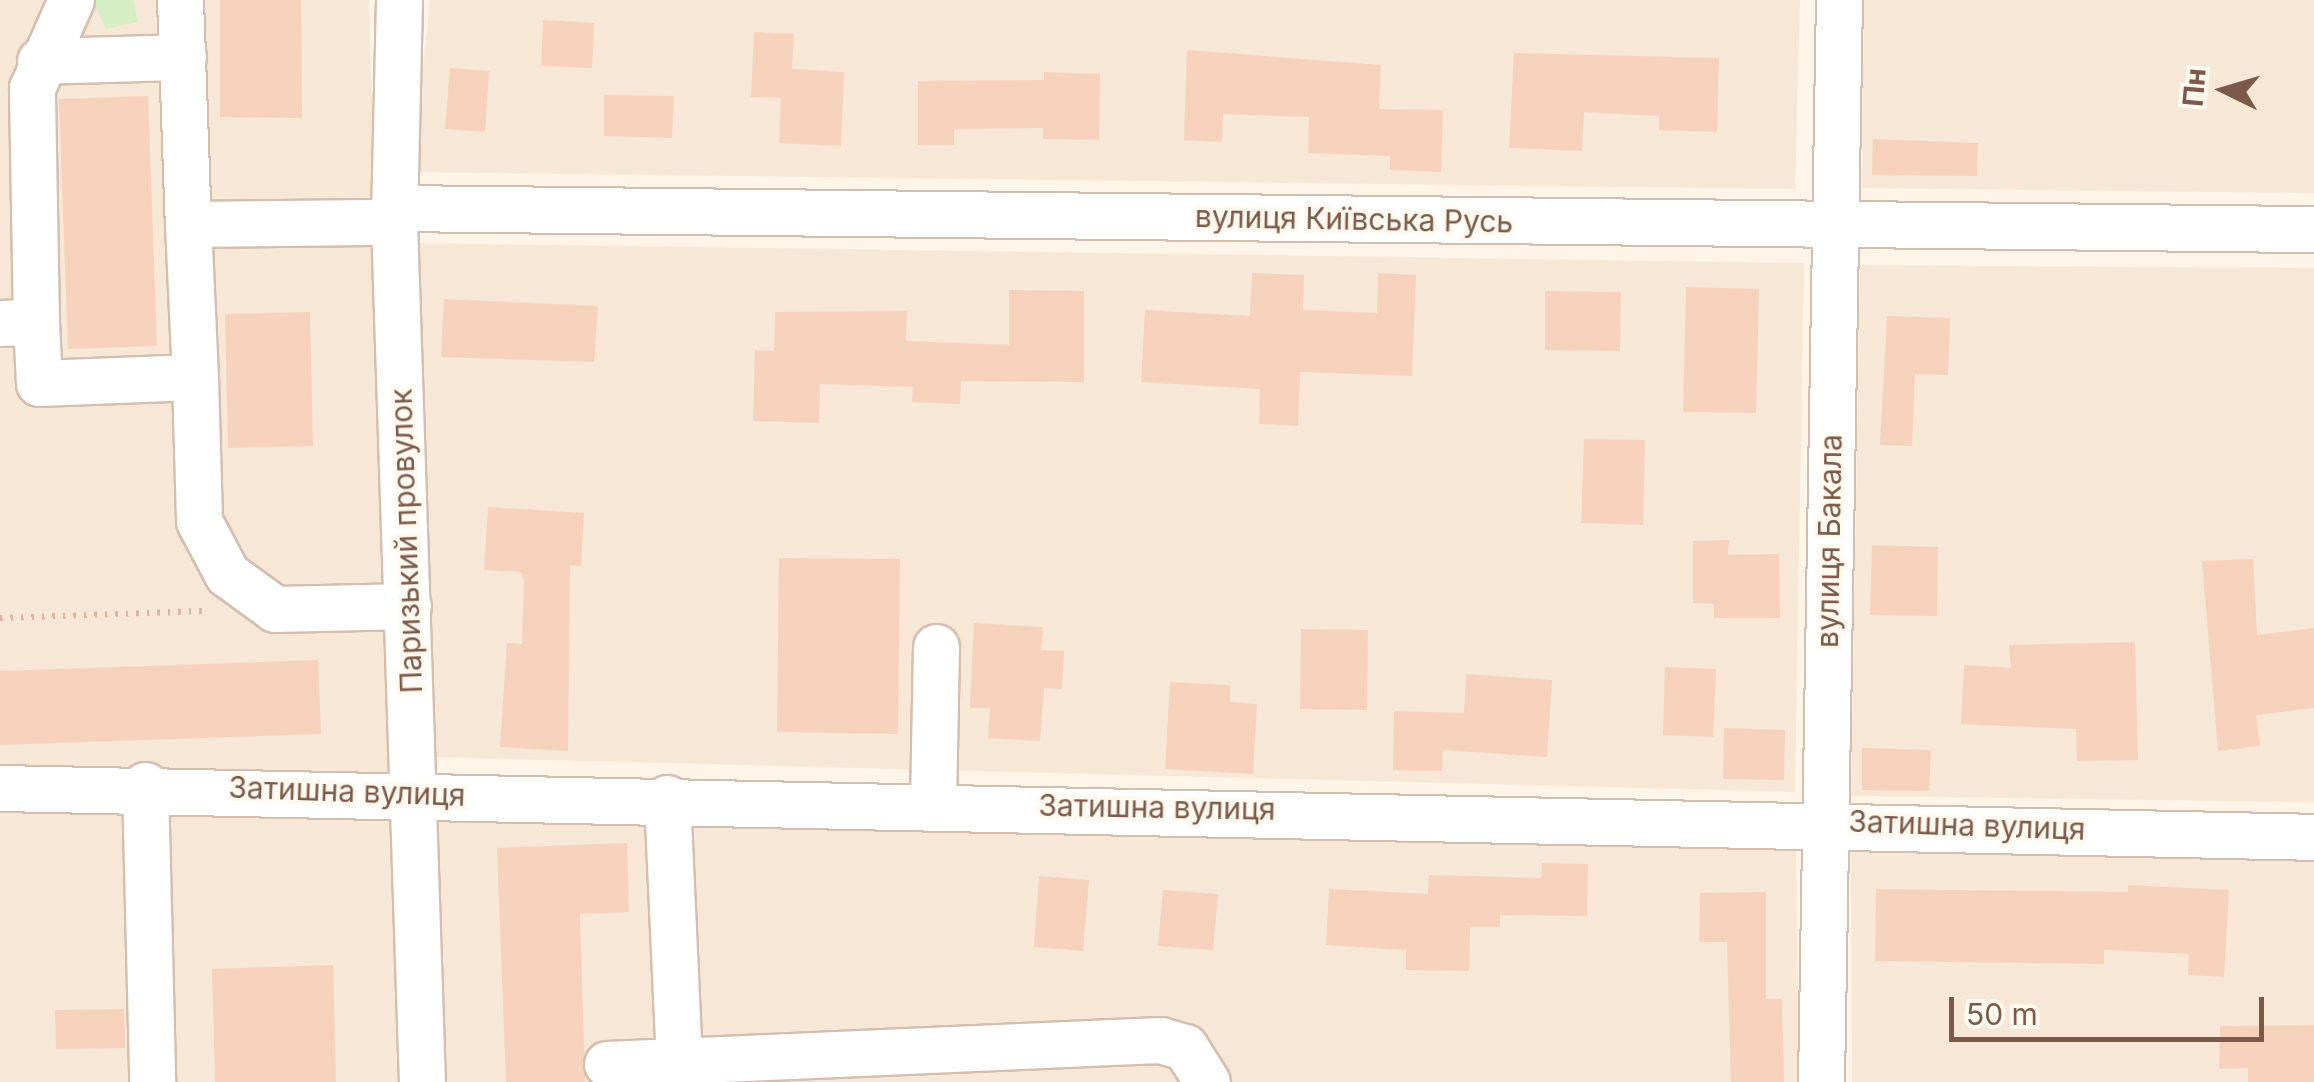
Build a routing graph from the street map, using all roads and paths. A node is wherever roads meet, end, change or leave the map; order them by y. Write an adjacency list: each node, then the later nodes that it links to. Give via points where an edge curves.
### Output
1 (71, 0): 6 (street)
2 (180, 0): 5 (street)
3 (399, 0): 7 (street, Паризький провулок)
4 (1838, 0): 9 (street, вулиця Бакала)
5 (183, 57): 6 (street); 8 (street)
6 (40, 61): 11 (street, via 30,119)
7 (394, 215): 8 (street, вулиця Київська Русь); 9 (street, вулиця Київська Русь); 13 (street, Паризький провулок)
8 (188, 224): 12 (street)
9 (1833, 225): 10 (street, вулиця Київська Русь); 22 (street, вулиця Бакала)
10 (2314, 228)
11 (18, 323): 12 (street, via 39,383)
12 (195, 376): 14 (street, via 199,520 226,574)
13 (408, 606): 14 (street); 19 (street, Паризький провулок)
14 (276, 609): 15 (path)
15 (0, 618)
16 (936, 647): 21 (street)
17 (145, 785): 18 (street, Затишна вулиця); 19 (street, Затишна вулиця); 26 (street)
18 (0, 788)
19 (416, 794): 20 (street, Затишна вулиця); 27 (street, Паризький провулок)
20 (667, 798): 21 (street, Затишна вулиця); 24 (street)
21 (933, 803): 22 (street, Затишна вулиця)
22 (1826, 820): 23 (street, Затишна вулиця); 29 (street, вулиця Бакала)
23 (2314, 838)
24 (679, 1060): 25 (street); 28 (street, via 1160,1040 1185,1047)
25 (607, 1064)
26 (152, 1082)
27 (422, 1082)
28 (1207, 1082)
29 (1821, 1082)

